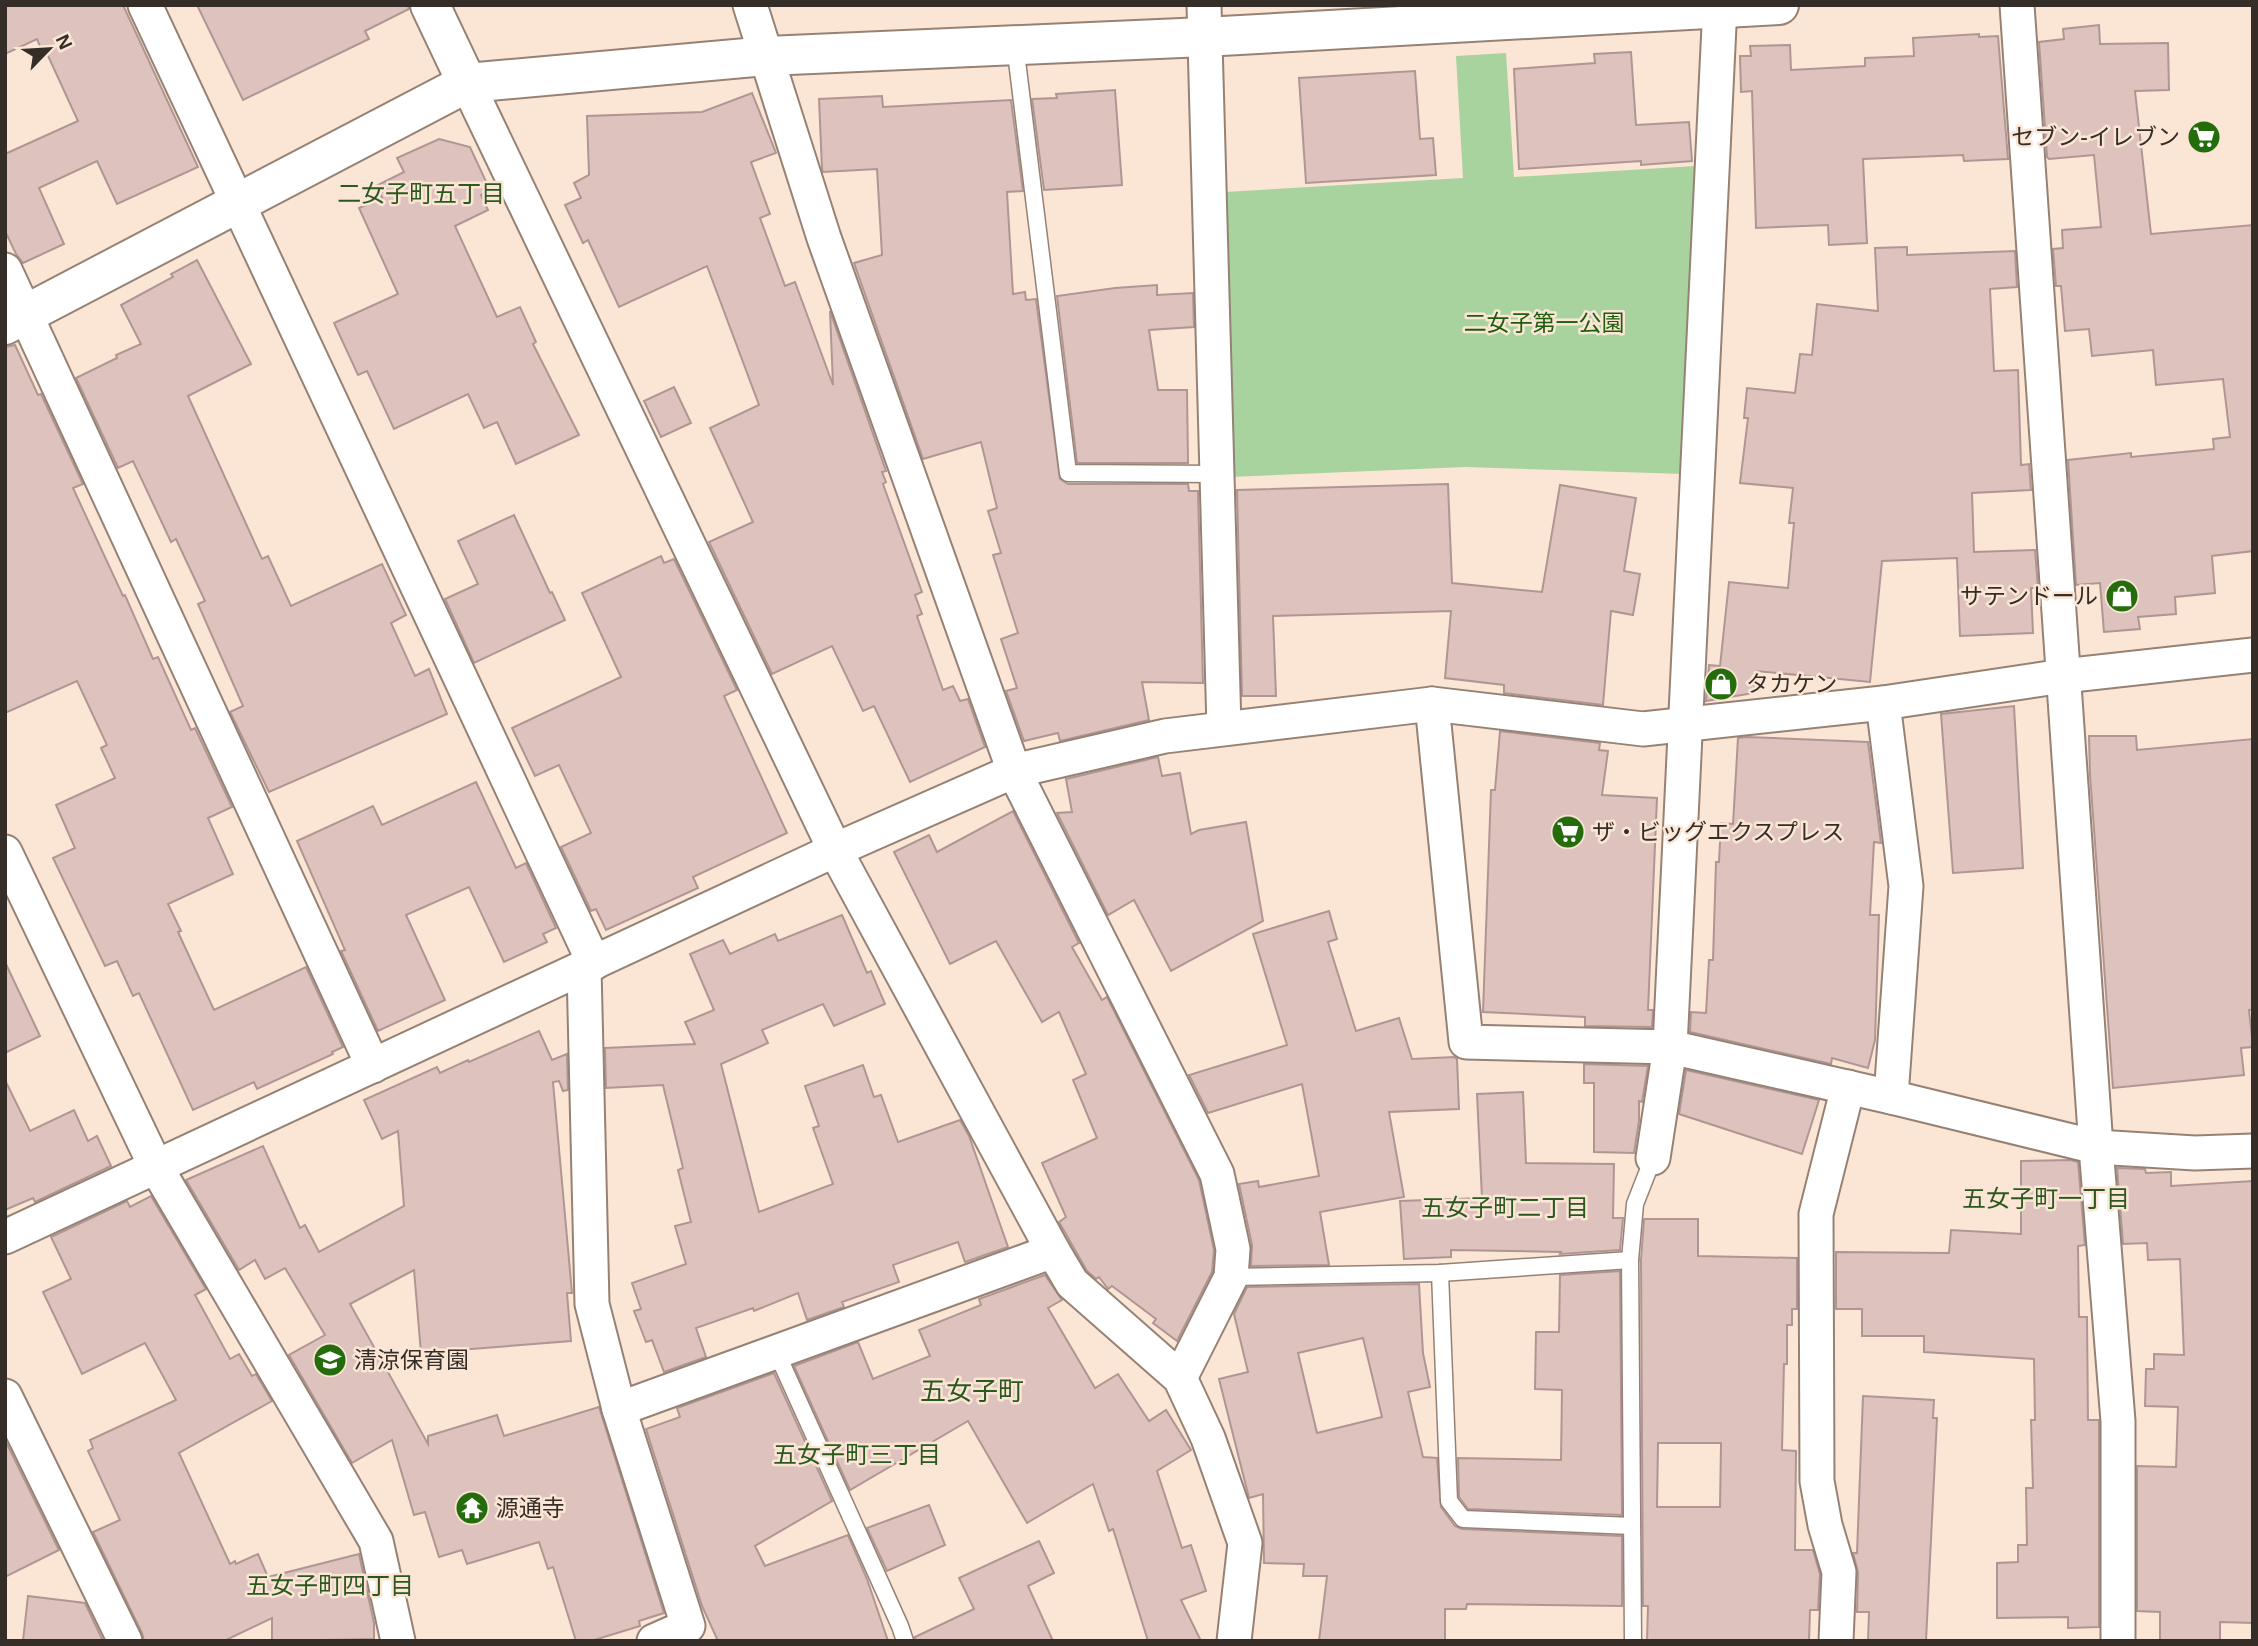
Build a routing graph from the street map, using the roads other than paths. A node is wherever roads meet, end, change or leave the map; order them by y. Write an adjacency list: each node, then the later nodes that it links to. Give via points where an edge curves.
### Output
1 (145, 5): 12 (street)
2 (430, 5): 11 (street)
3 (750, 5): 10 (street)
4 (1779, 5): 6 (street)
5 (2017, 5): 17 (street)
6 (1720, 7): 7 (street); 20 (street)
7 (1489, 13): 8 (street)
8 (1204, 21): 9 (street); 15 (street)
9 (1016, 45): 10 (street); 15 (lane, via 1068,473)
10 (767, 56): 11 (street); 22 (street, via 824,238)
11 (467, 83): 12 (street); 23 (street)
12 (239, 202): 14 (street); 25 (street)
13 (5, 270): 14 (street)
14 (16, 320): 27 (street)
15 (1217, 474): 21 (street)
16 (2253, 655): 17 (street)
17 (2063, 676): 18 (street); 30 (street)
18 (1883, 703): 20 (street); 29 (street, via 1906,887)
19 (1432, 704): 20 (street, via 1643,729); 21 (street); 26 (street, via 1465,1042)
20 (1687, 723): 26 (street)
21 (1224, 727): 22 (street)
22 (1014, 771): 23 (street); 38 (street, via 1217,1174 1233,1249)
23 (835, 850): 25 (street); 35 (street)
24 (5, 852): 33 (street)
25 (589, 965): 27 (street); 42 (street, via 592,1304)
26 (1670, 1047): 28 (street); 32 (street)
27 (373, 1066): 33 (street)
28 (1848, 1087): 29 (street); 50 (street, via 1816,1214 1817,1481 1839,1572)
29 (1891, 1097): 30 (street)
30 (2096, 1147): 31 (street); 51 (street, via 2118,1421)
31 (2253, 1151)
32 (1653, 1158): 36 (lane, via 1635,1204)
33 (156, 1167): 34 (street); 45 (street, via 376,1541)
34 (5, 1237)
35 (1053, 1251): 39 (street); 40 (street, via 1072,1283)
36 (1630, 1260): 37 (lane); 43 (lane)
37 (1440, 1273): 38 (lane); 43 (lane, via 1449,1501 1463,1519)
38 (1231, 1278): 40 (street)
39 (776, 1351): 42 (street); 47 (lane)
40 (1180, 1378): 48 (street, via 1208,1438 1245,1543)
41 (5, 1396): 44 (street)
42 (619, 1409): 46 (street, via 688,1626)
43 (1632, 1526): 49 (lane)
44 (125, 1641)
45 (398, 1641)
46 (654, 1641)
47 (905, 1641)
48 (1234, 1641)
49 (1633, 1641)
50 (1836, 1641)
51 (2118, 1641)

